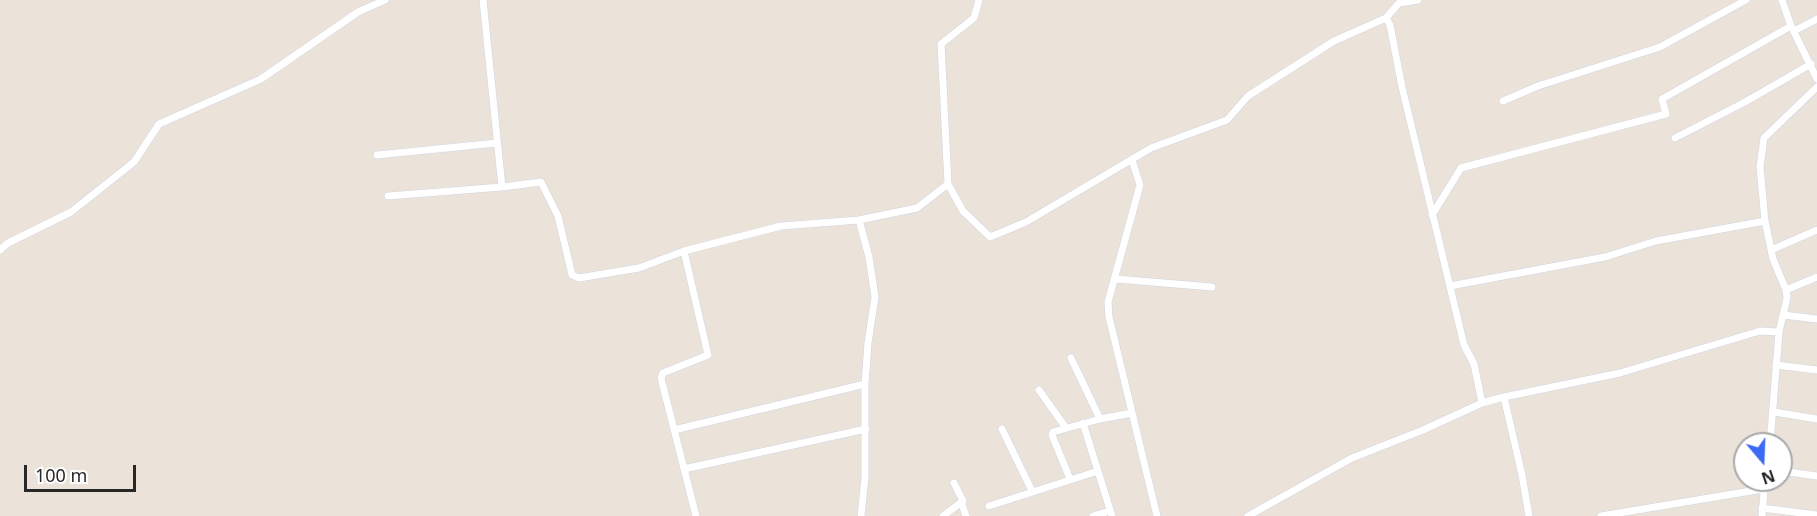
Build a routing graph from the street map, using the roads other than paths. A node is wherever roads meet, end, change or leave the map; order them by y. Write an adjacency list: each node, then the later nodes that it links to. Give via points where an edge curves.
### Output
1 (385, 0): 26 (street, via 358,12 261,79 159,124 134,162 70,212)
2 (483, 0): 16 (street)
3 (979, 0): 19 (street, via 974,18 941,44)
4 (1418, 0): 7 (street)
5 (1746, 0): 14 (street, via 1660,47)
6 (1782, 0): 10 (street)
7 (1398, 2): 8 (street)
8 (1386, 18): 18 (street, via 1334,41 1248,96 1227,120 1151,148); 22 (street)
9 (1817, 19): 10 (street)
10 (1793, 29): 11 (street); 22 (street, via 1662,99 1666,114 1461,168)
11 (1811, 64): 12 (street); 15 (street)
12 (1817, 79)
13 (1817, 87): 24 (street, via 1764,138 1760,167)
14 (1503, 101)
15 (1675, 138)
16 (497, 143): 17 (street); 20 (street)
17 (377, 154)
18 (1132, 160): 19 (street, via 1026,222 990,237 963,211); 30 (street, via 1140,185)
19 (948, 184): 23 (street, via 916,208)
20 (502, 187): 21 (street); 28 (street, via 541,182 558,216 575,277 639,268)
21 (388, 196)
22 (1432, 215): 31 (street)
23 (859, 220): 28 (street, via 781,226); 40 (street, via 875,297)
24 (1765, 220): 27 (street); 31 (street)
25 (1817, 230): 27 (street)
26 (0, 250)
27 (1771, 250): 33 (street)
28 (684, 251): 52 (street, via 708,353 661,375)
29 (1817, 277): 33 (street)
30 (1116, 279): 32 (street); 45 (street, via 1108,302 1109,317)
31 (1450, 286): 43 (street)
32 (1212, 287)
33 (1786, 290): 34 (street)
34 (1783, 315): 35 (street); 36 (street)
35 (1817, 319)
36 (1779, 332): 38 (street); 42 (street, via 1760,331 1620,373)
37 (1071, 358): 46 (street)
38 (1776, 365): 39 (street); 44 (street)
39 (1817, 370)
40 (865, 384): 50 (street); 52 (street)
41 (1039, 390): 49 (street)
42 (1504, 397): 43 (street); 75 (street)
43 (1482, 403): 74 (street, via 1352,458)
44 (1774, 412): 47 (street); 53 (street)
45 (1132, 413): 46 (street); 73 (street)
46 (1100, 419): 48 (street)
47 (1817, 419)
48 (1083, 423): 49 (street); 55 (street)
49 (1066, 428): 58 (street, via 1052,435)
50 (866, 429): 54 (street); 69 (street)
51 (1002, 429): 60 (street)
52 (674, 430): 54 (street)
53 (1772, 432)
54 (684, 469): 68 (street)
55 (1098, 471): 58 (street); 66 (street)
56 (1793, 473): 57 (street)
57 (1817, 476)
58 (1070, 479): 60 (street)
59 (954, 483): 63 (street)
60 (1032, 491): 64 (street)
61 (1745, 492): 76 (street)
62 (1763, 492): 65 (street)
63 (962, 504): 70 (street); 71 (street)
64 (988, 506)
65 (1762, 512): 67 (street)
66 (1111, 513): 72 (street)
67 (1817, 515)
68 (696, 516)
69 (861, 516)
70 (943, 516)
71 (966, 516)
72 (1093, 516)
73 (1157, 516)
74 (1248, 516)
75 (1529, 516)
76 (1601, 516)

